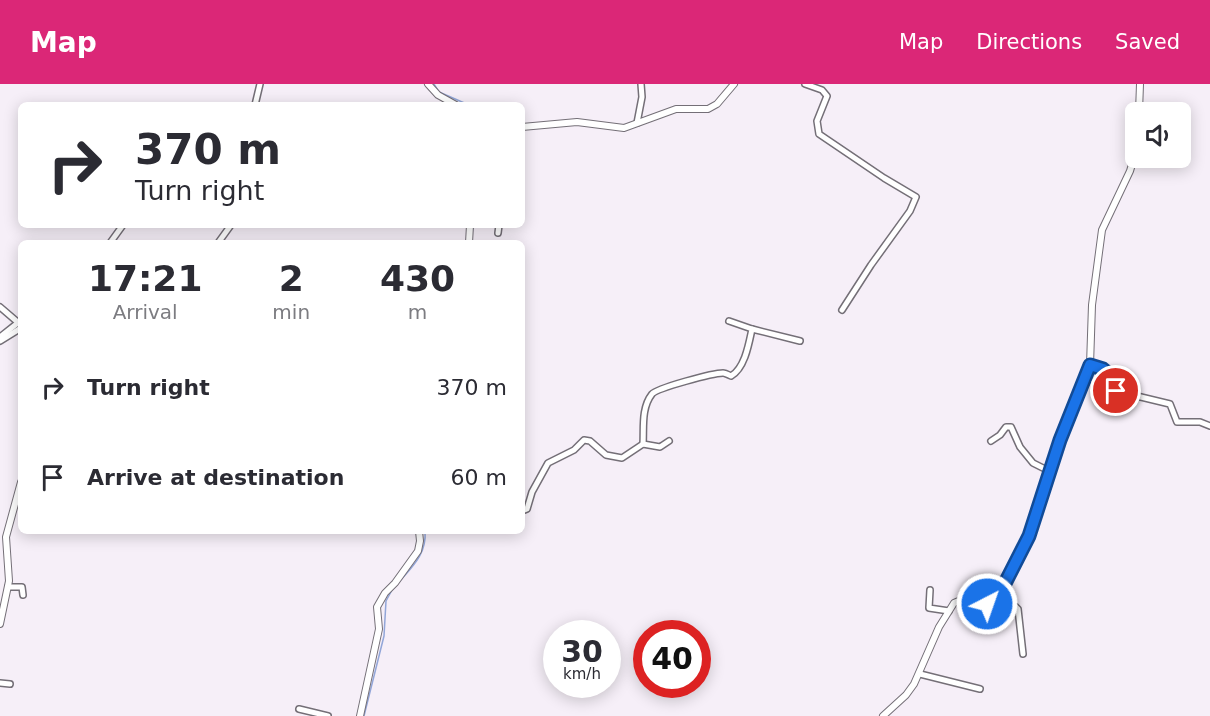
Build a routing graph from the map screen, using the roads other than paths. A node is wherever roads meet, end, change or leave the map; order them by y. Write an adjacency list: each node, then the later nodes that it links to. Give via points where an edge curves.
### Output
1 (260, 84): 7 (street)
2 (429, 84): 8 (street)
3 (641, 84): 10 (street)
4 (734, 84): 10 (street, via 708,109 676,109)
5 (805, 84): 16 (street, via 827,96 817,121 819,134 916,196 910,211)
6 (1140, 84): 9 (street)
7 (256, 102)
8 (451, 102)
9 (1139, 102)
10 (637, 123): 11 (street, via 624,128 577,122)
11 (525, 127)
12 (1131, 168): 23 (street, via 1101,230)
13 (499, 228): 14 (street)
14 (498, 233)
15 (0, 308): 18 (street)
16 (842, 310)
17 (729, 321): 20 (street)
18 (18, 322)
19 (18, 325): 21 (street)
20 (752, 329): 22 (street); 27 (street, via 736,374 723,373 670,386 651,395 645,412)
21 (0, 339)
22 (800, 341)
23 (1090, 365): 24 (street, via 1113,377 1116,391 1170,404 1177,422); 28 (street)
24 (1210, 426)
25 (669, 441): 27 (street, via 660,447)
26 (991, 441): 28 (street, via 1011,427 1033,463)
27 (643, 444): 30 (street, via 622,459 606,455 590,441 583,441 548,463)
28 (1049, 471): 36 (street, via 1029,536)
29 (18, 493): 33 (street, via 6,538)
30 (525, 510)
31 (419, 534): 47 (street, via 418,550 377,607 379,629)
32 (0, 580): 33 (street)
33 (8, 584): 35 (street, via 22,587); 38 (street)
34 (930, 590): 37 (street, via 929,608)
35 (23, 595)
36 (997, 599): 37 (street, via 987,604 959,600); 39 (street, via 1018,609)
37 (949, 611): 40 (street)
38 (0, 624)
39 (1023, 654)
40 (920, 674): 43 (street); 45 (street, via 906,695)
41 (0, 683): 42 (street)
42 (10, 684)
43 (980, 689)
44 (299, 709): 46 (street)
45 (883, 715)
46 (328, 716)
47 (360, 716)

